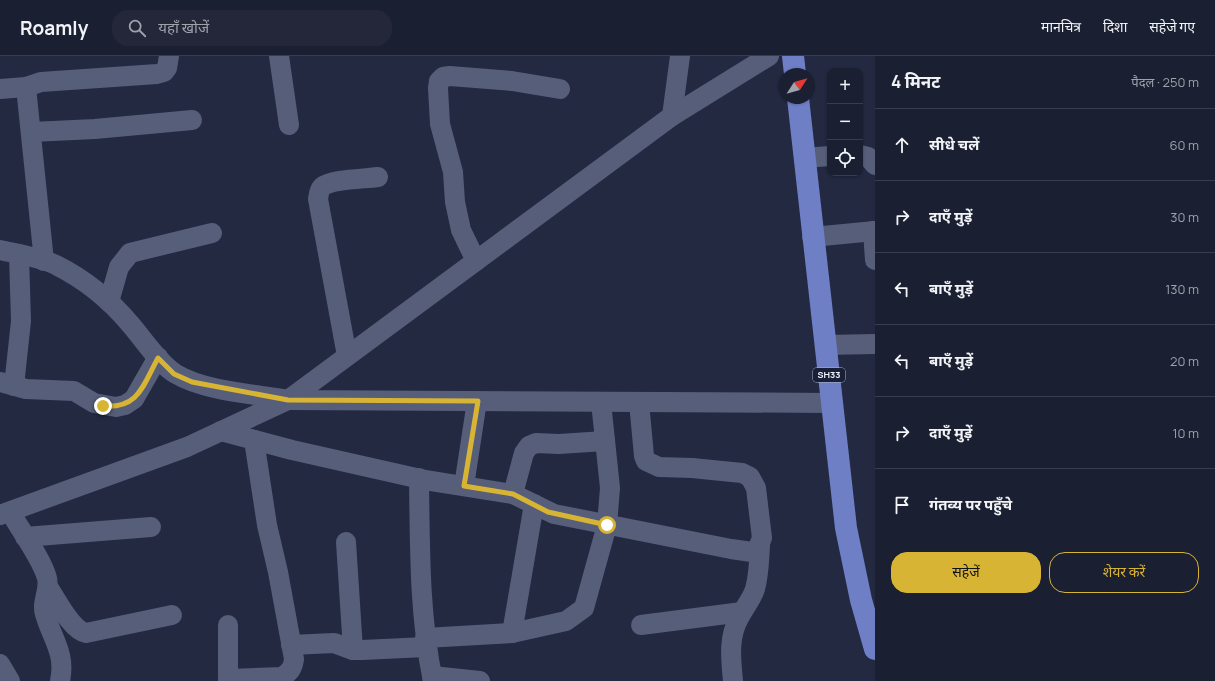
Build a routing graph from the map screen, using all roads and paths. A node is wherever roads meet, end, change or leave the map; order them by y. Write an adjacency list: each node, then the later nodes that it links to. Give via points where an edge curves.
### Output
1 (169, 56): 7 (street, via 167,68 157,74 41,82)
2 (279, 56): 13 (street)
3 (680, 56): 11 (street)
4 (769, 56): 11 (street)
5 (793, 56): 6 (main road)
6 (794, 68)
7 (26, 87): 8 (street); 14 (street)
8 (0, 89)
9 (560, 89): 26 (street, via 512,81 450,76 439,81 440,124 453,172 455,202 461,230)
10 (799, 104): 17 (main road, SH33)
11 (672, 116): 26 (street)
12 (192, 120): 14 (street)
13 (289, 125)
14 (31, 132): 25 (street)
15 (827, 156): 17 (street)
16 (863, 156): 18 (street, via 868,157)
17 (804, 158): 22 (main road, SH33)
18 (875, 165)
19 (378, 177): 30 (street, via 329,183 319,192 318,199)
20 (874, 231): 22 (street); 24 (street)
21 (212, 233): 27 (street, via 130,253 119,267)
22 (812, 237): 29 (main road, SH33)
23 (9, 252): 25 (street); 32 (street, via 21,321)
24 (875, 260)
25 (44, 261): 27 (street, via 82,281)
26 (476, 261): 30 (street)
27 (108, 302): 31 (street)
28 (875, 344): 29 (street)
29 (825, 345): 37 (main road, SH33)
30 (347, 356): 33 (street)
31 (158, 358): 32 (street, via 134,399 116,407 94,403 74,391 26,389); 33 (street, via 174,374 192,382)
32 (7, 384)
33 (288, 400): 34 (street); 38 (street)
34 (478, 401): 35 (street); 42 (street)
35 (601, 402): 36 (street); 40 (street)
36 (639, 402): 37 (street); 50 (street, via 646,462 652,465 742,473 750,477 756,488 762,538)
37 (832, 403): 59 (main road, SH33, via 853,568)
38 (221, 431): 39 (street); 45 (street, via 187,447)
39 (254, 440): 41 (street); 58 (street, via 266,525 278,572)
40 (604, 442): 43 (street, via 536,443 528,446); 46 (street, via 610,488)
41 (419, 478): 42 (street); 57 (street, via 420,563)
42 (464, 486): 43 (street)
43 (513, 494): 44 (street)
44 (534, 504): 46 (street, via 554,514); 56 (street)
45 (5, 513): 48 (street)
46 (607, 525): 50 (street, via 752,552); 56 (street, via 584,608 566,621)
47 (151, 527): 48 (street)
48 (24, 537): 51 (street, via 45,571)
49 (346, 542): 60 (street)
50 (760, 546): 52 (street, via 755,590)
51 (48, 587): 53 (street, via 80,632 86,633); 65 (street, via 44,612 62,661)
52 (742, 612): 55 (street); 67 (street, via 731,639)
53 (172, 615)
54 (228, 625): 63 (street)
55 (641, 625)
56 (512, 633): 57 (street)
57 (425, 643): 60 (street); 62 (street)
58 (291, 645): 60 (street, via 334,643); 63 (street, via 293,667 282,677)
59 (875, 649)
60 (353, 650)
61 (0, 664): 64 (street)
62 (432, 679): 66 (street)
63 (228, 680)
64 (10, 681)
65 (60, 681)
66 (480, 681)
67 (733, 681)

